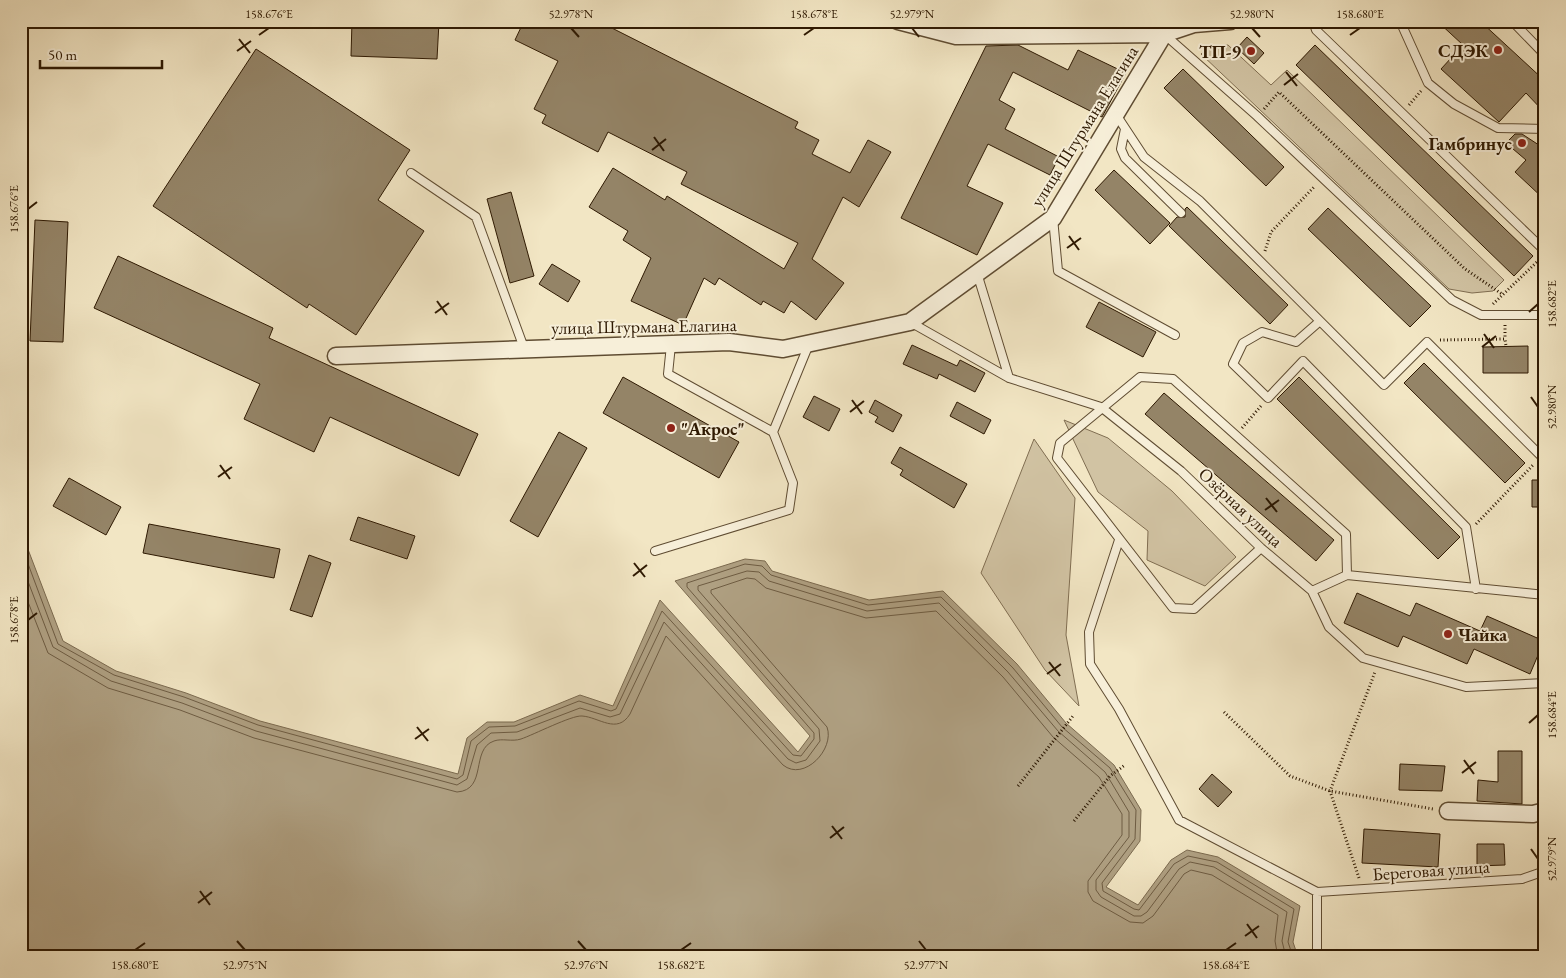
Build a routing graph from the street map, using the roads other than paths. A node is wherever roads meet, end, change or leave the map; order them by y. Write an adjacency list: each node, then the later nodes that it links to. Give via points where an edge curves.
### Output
1 (898, 21): 6 (street, via 956,36)
2 (1228, 21): 6 (street, via 1194,24)
3 (1313, 21): 13 (lane, via 1316,30)
4 (1400, 21): 9 (lane, via 1428,83 1454,104 1498,128)
5 (1512, 21): 7 (lane)
6 (1164, 34): 8 (street, улица Штурмана Елагина); 15 (lane, via 1452,300 1481,315)
7 (1545, 55)
8 (1121, 122): 11 (lane, via 1125,158); 12 (street, улица Штурмана Елагина); 16 (lane, via 1144,157 1200,201)
9 (1545, 129)
10 (412, 173): 21 (lane, via 476,217)
11 (1181, 213)
12 (1053, 218): 14 (street, улица Штурмана Елагина); 18 (lane, via 1058,271)
13 (1545, 253)
14 (977, 273): 17 (street, улица Штурмана Елагина); 23 (lane)
15 (1545, 314)
16 (1320, 321): 26 (lane, via 1384,385 1427,342); 31 (lane, via 1296,342 1262,332 1242,343 1233,364 1268,398 1303,361 1466,527)
17 (910, 322): 20 (street, улица Штурмана Елагина); 23 (lane, Озёрная улица)
18 (1176, 336)
19 (671, 344): 20 (street, улица Штурмана Елагина, via 729,342 783,349); 21 (street, улица Штурмана Елагина); 25 (lane, via 668,374)
20 (809, 344): 25 (lane)
21 (524, 348): 22 (street, улица Штурмана Елагина)
22 (336, 356)
23 (1009, 378): 24 (lane, Озёрная улица)
24 (1101, 407): 27 (lane, via 1060,442 1057,458); 28 (lane, Озёрная улица, via 1181,471); 30 (lane, via 1140,377 1173,379 1346,534)
25 (773, 432): 29 (lane, via 793,483 789,510)
26 (1543, 456)
27 (1120, 540): 28 (lane, via 1173,608 1194,609); 38 (lane, via 1089,632 1090,664 1119,709 1179,820)
28 (1261, 548): 32 (lane, Озёрная улица)
29 (655, 551)
30 (1347, 575): 31 (lane); 32 (lane)
31 (1476, 589): 33 (lane)
32 (1312, 591): 34 (lane, Озёрная улица, via 1329,627 1362,658 1466,687)
33 (1545, 595)
34 (1545, 683)
35 (1448, 811): 36 (street)
36 (1545, 812)
37 (1545, 871): 38 (lane, Береговая улица, via 1522,879)
38 (1317, 892): 39 (lane)
39 (1317, 957)

